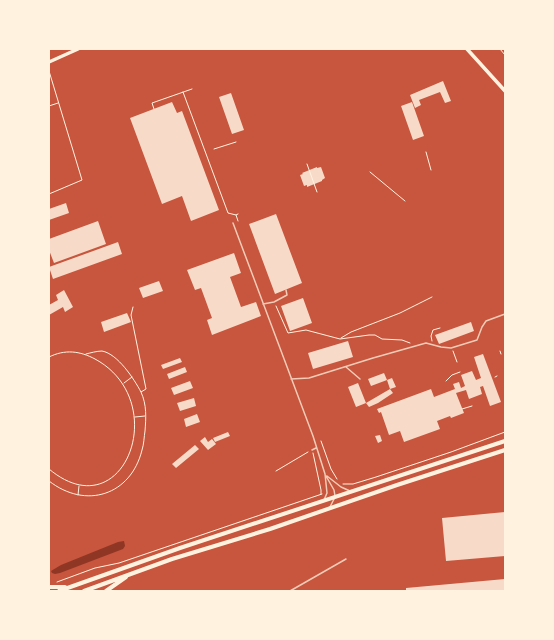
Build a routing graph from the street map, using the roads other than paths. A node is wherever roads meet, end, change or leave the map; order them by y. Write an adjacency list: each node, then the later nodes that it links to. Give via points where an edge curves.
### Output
1 (78, 49): 3 (main road)
2 (467, 49): 4 (main road)
3 (49, 62)
4 (505, 91)
5 (233, 223): 7 (lane)
6 (286, 290): 7 (lane, via 287,295)
7 (263, 304): 10 (lane)
8 (505, 314): 9 (lane, via 486,321 478,340 451,348 426,343)
9 (346, 367): 10 (lane, via 309,378); 11 (lane)
10 (291, 379): 13 (lane)
11 (360, 379)
12 (505, 441): 17 (main road)
13 (316, 448): 14 (lane); 16 (lane)
14 (312, 450)
15 (505, 450): 20 (main road)
16 (325, 474): 17 (lane); 18 (lane, via 334,490); 19 (lane, via 327,492)
17 (352, 492): 18 (main road)
18 (334, 497): 19 (main road); 20 (lane)
19 (323, 501): 24 (main road)
20 (329, 509): 22 (main road)
21 (346, 559): 28 (lane)
22 (131, 574): 26 (main road); 27 (main road)
23 (50, 585): 24 (main road)
24 (69, 587): 25 (main road)
25 (59, 591)
26 (84, 591)
27 (106, 591)
28 (290, 591)

